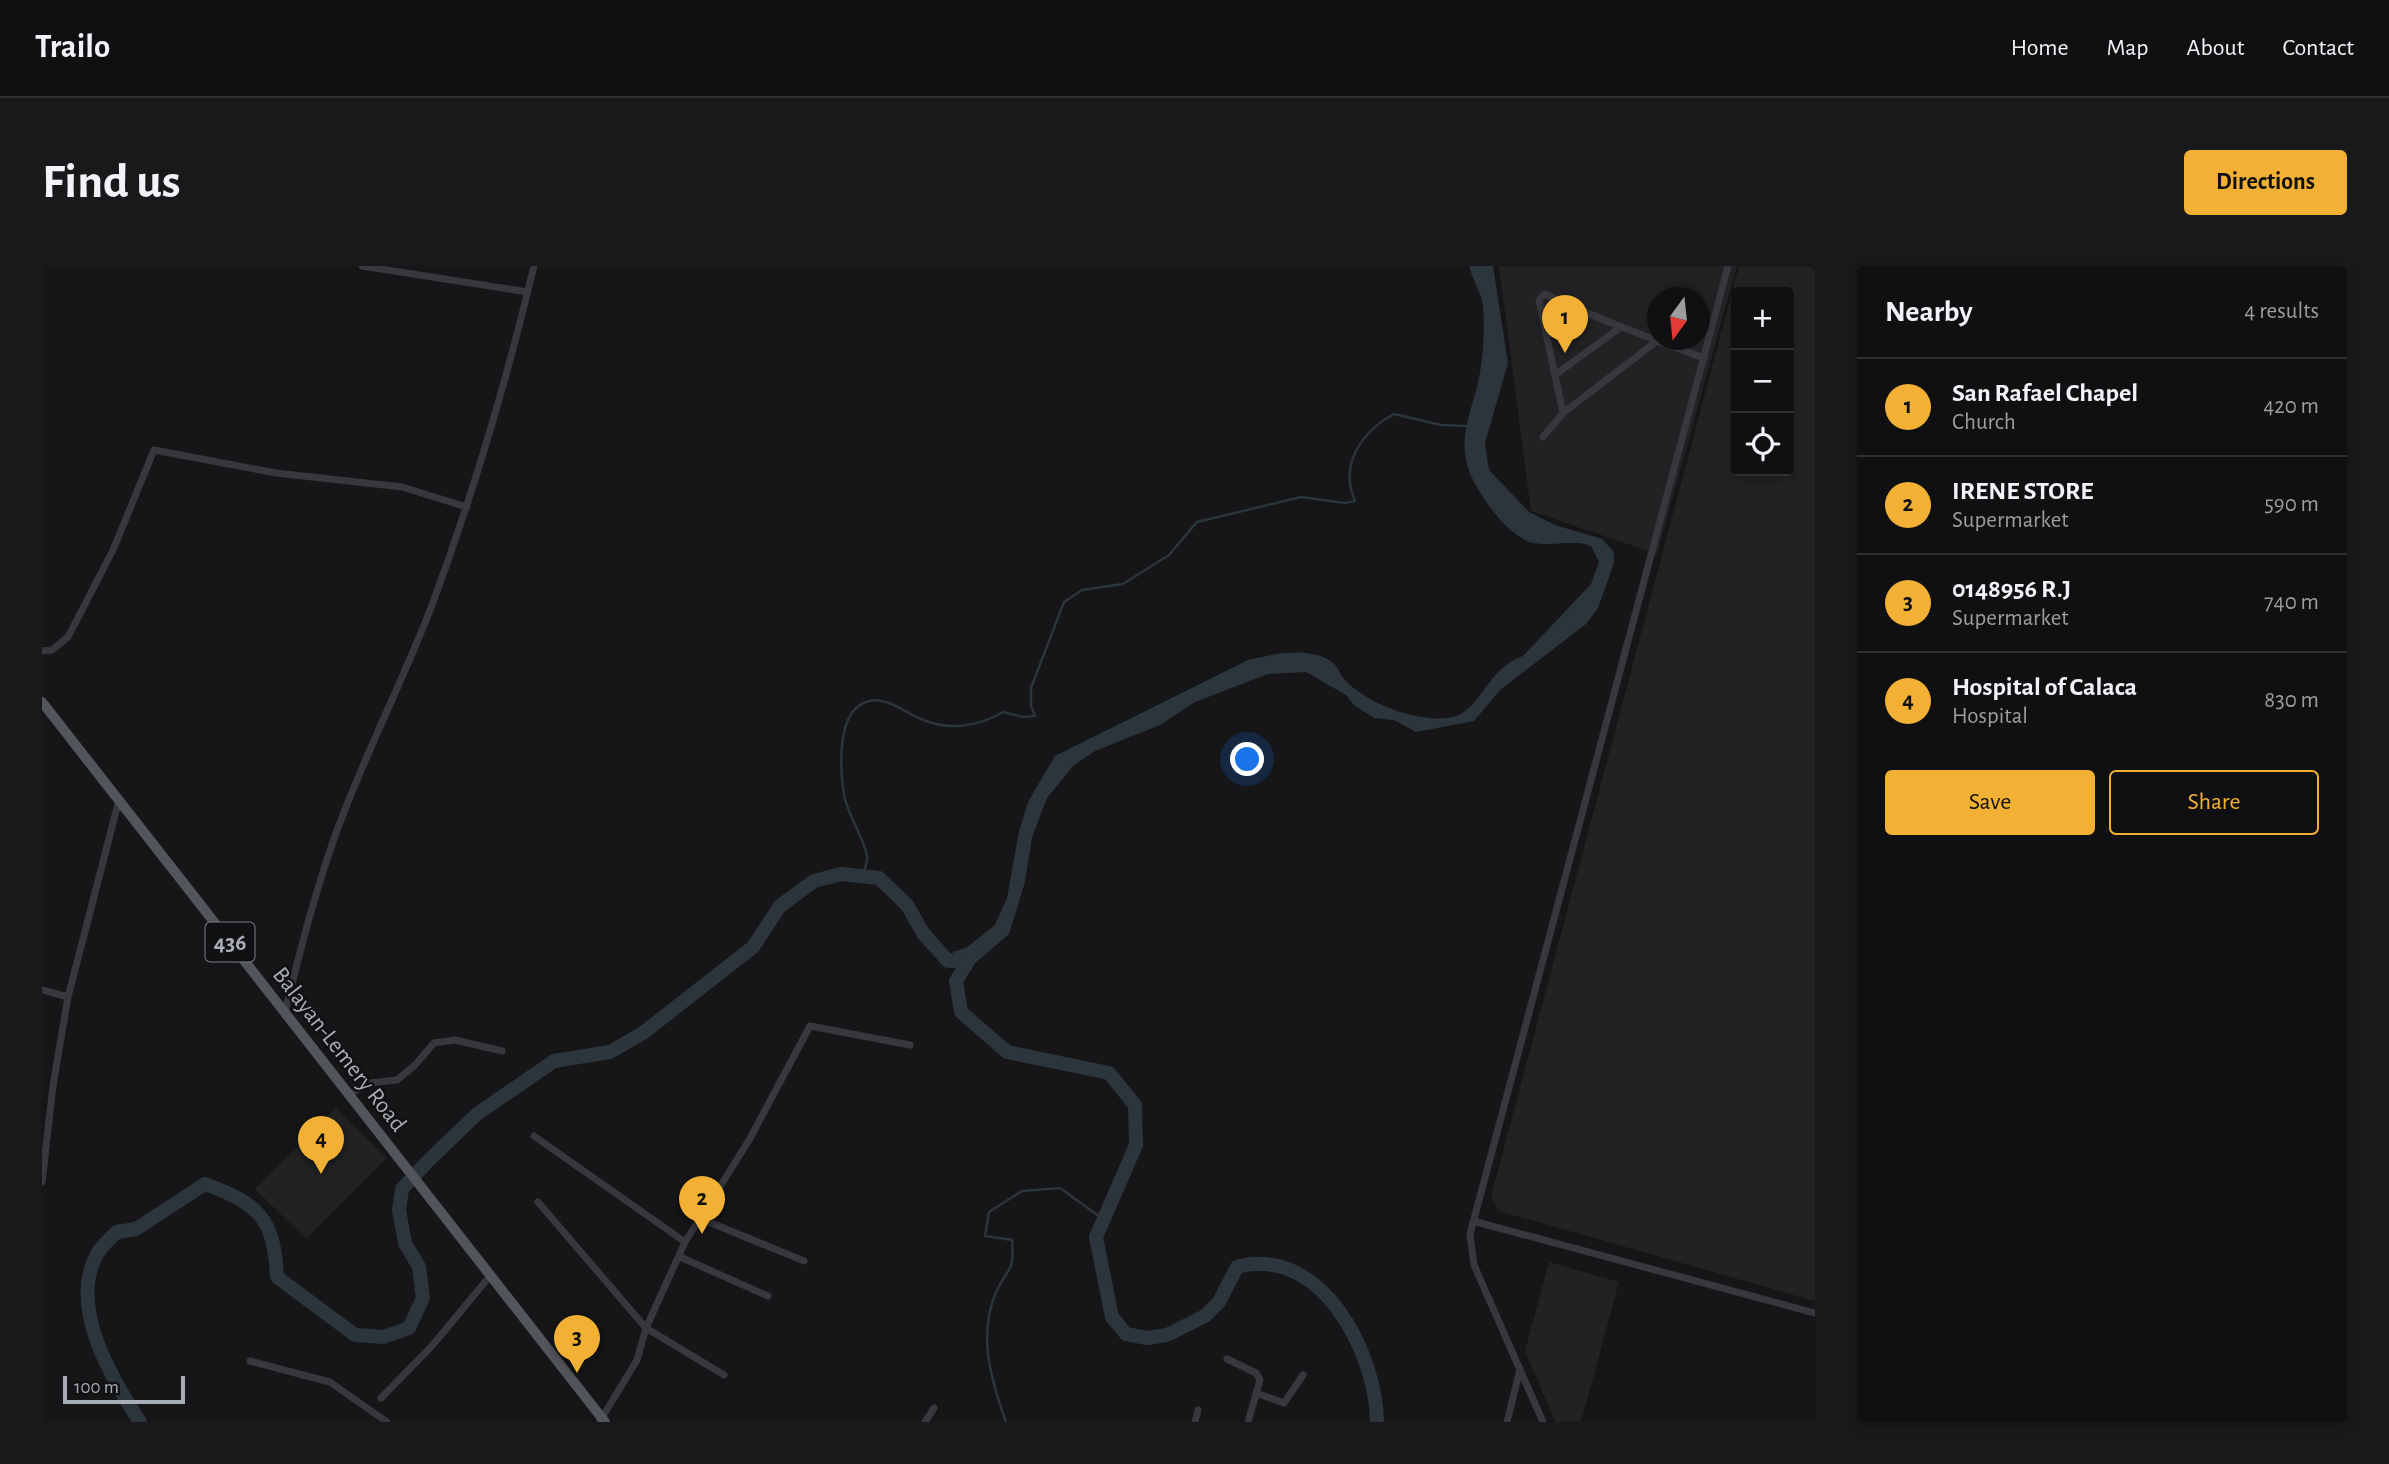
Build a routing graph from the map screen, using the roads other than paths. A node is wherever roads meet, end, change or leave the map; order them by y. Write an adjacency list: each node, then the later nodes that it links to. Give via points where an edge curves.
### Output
1 (362, 266): 4 (street)
2 (534, 266): 4 (street)
3 (1728, 266): 9 (street)
4 (527, 292): 13 (street, via 499,408)
5 (1620, 327): 6 (street); 10 (street); 10 (street, via 1541,295)
6 (1647, 337)
7 (1647, 349): 11 (street)
8 (1682, 350): 9 (street)
9 (1704, 358): 28 (street)
10 (1555, 375): 11 (street)
11 (1563, 413): 12 (street)
12 (1543, 437)
13 (467, 507): 14 (street, via 402,487 276,473 154,450 113,550 68,637 52,650); 19 (street, via 431,608 334,838)
14 (42, 651)
15 (42, 702): 16 (main road, Balayan-Lemery Road / 436)
16 (119, 800): 18 (street); 19 (main road, Balayan-Lemery Road / 436)
17 (42, 990): 18 (street)
18 (68, 997): 24 (street)
19 (285, 1012): 22 (main road, Balayan-Lemery Road / 436)
20 (910, 1045): 27 (street, via 810,1026 748,1142)
21 (502, 1051): 22 (street, via 455,1040 435,1042 397,1080 370,1083)
22 (348, 1095): 32 (main road, Balayan-Lemery Road / 436)
23 (534, 1136): 29 (street)
24 (44, 1164): 25 (street)
25 (42, 1182)
26 (538, 1202): 35 (street)
27 (699, 1218): 29 (street); 31 (street)
28 (1474, 1221): 34 (street); 38 (street, via 1470,1234 1474,1265)
29 (685, 1242): 30 (street)
30 (680, 1256): 33 (street); 35 (street)
31 (804, 1261)
32 (490, 1276): 42 (street); 45 (main road, Balayan-Lemery Road / 436)
33 (768, 1296)
34 (1815, 1313)
35 (646, 1328): 39 (street); 45 (street, via 636,1360)
36 (1227, 1359): 41 (street, via 1256,1373 1260,1380)
37 (250, 1361): 46 (street, via 330,1382)
38 (1520, 1369): 50 (street); 51 (street)
39 (724, 1375)
40 (1303, 1375): 41 (street, via 1284,1403)
41 (1256, 1393): 49 (street)
42 (381, 1398)
43 (934, 1408): 47 (street)
44 (1198, 1410): 48 (street)
45 (602, 1421)
46 (387, 1422)
47 (925, 1422)
48 (1195, 1422)
49 (1248, 1422)
50 (1507, 1422)
51 (1543, 1422)

